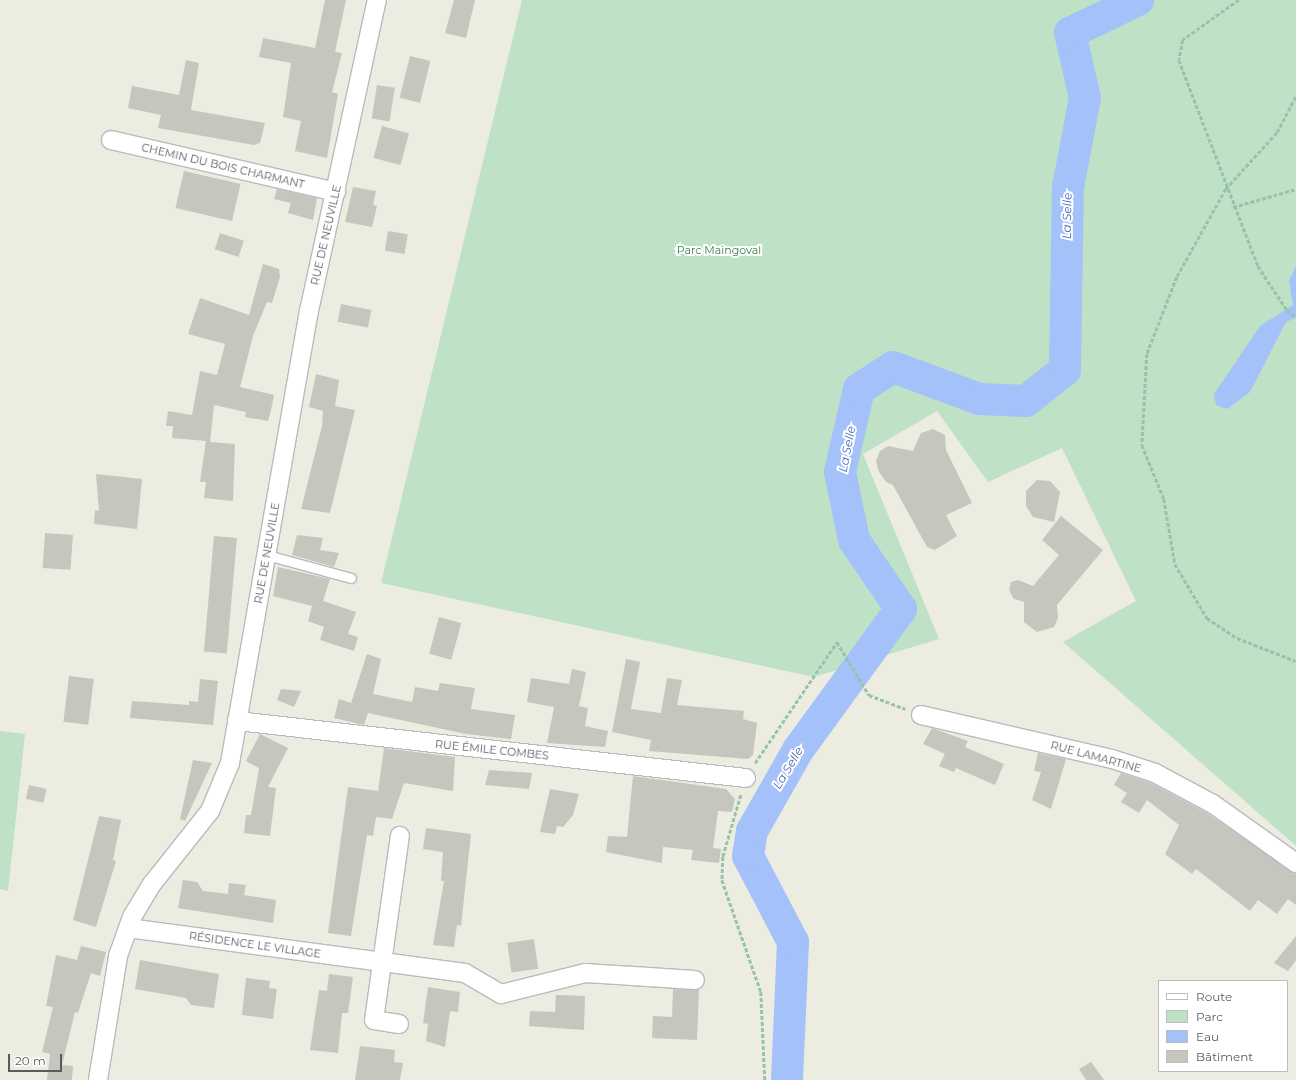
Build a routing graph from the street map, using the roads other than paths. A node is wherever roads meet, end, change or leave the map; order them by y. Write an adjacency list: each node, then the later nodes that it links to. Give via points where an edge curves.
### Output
1 (377, 0): 3 (street, RUE DE NEUVILLE)
2 (111, 140): 3 (street, CHEMIN DU BOIS CHARMANT)
3 (336, 192): 4 (street, RUE DE NEUVILLE, via 309,311)
4 (267, 555): 5 (lane); 7 (street, RUE DE NEUVILLE)
5 (351, 578)
6 (921, 715): 10 (street, RUE LAMARTINE, via 1112,759 1155,773 1213,804)
7 (237, 721): 8 (street, RUE ÉMILE COMBES); 11 (street, RUE DE NEUVILLE, via 230,763 216,800 144,895)
8 (746, 778)
9 (400, 836): 12 (street)
10 (1296, 862)
11 (128, 928): 12 (street, RÉSIDENCE LE VILLAGE); 15 (street, RUE DE NEUVILLE, via 116,969)
12 (382, 962): 13 (street, RÉSIDENCE LE VILLAGE, via 465,973 501,994 592,972); 14 (street, via 374,1020)
13 (695, 980)
14 (399, 1024)
15 (98, 1080)

